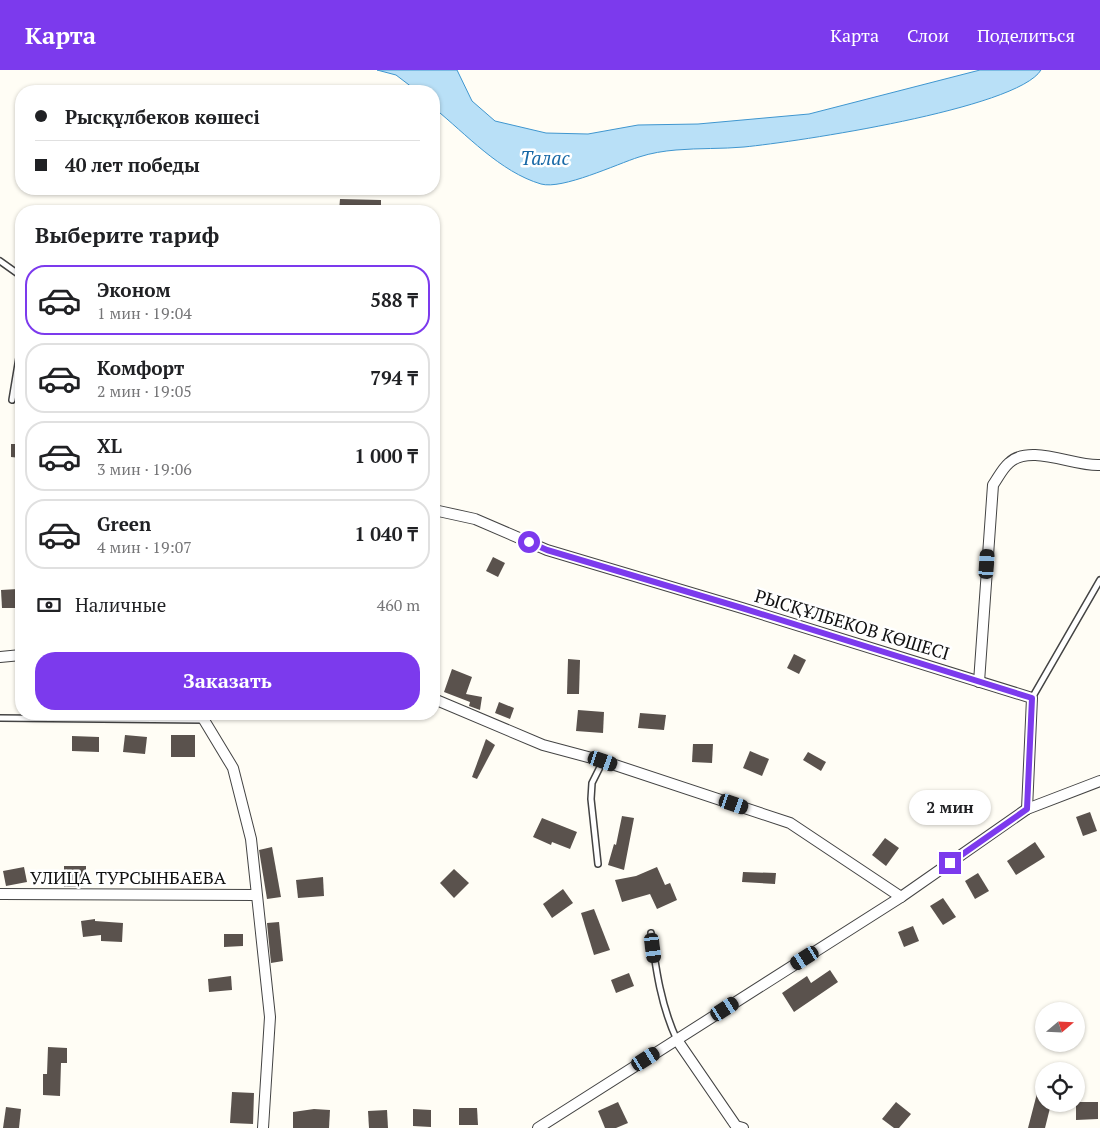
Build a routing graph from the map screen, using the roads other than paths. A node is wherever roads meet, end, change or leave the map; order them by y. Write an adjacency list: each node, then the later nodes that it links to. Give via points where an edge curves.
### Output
1 (0, 261): 2 (lane)
2 (15, 272)
3 (15, 382): 4 (lane)
4 (12, 400)
5 (1100, 465): 10 (street, via 1044,455 1024,457 1010,462 993,486)
6 (440, 511): 10 (street, РЫСҚҰЛБЕКОВ КӨШЕСІ, via 475,519 547,550)
7 (1100, 580): 11 (lane)
8 (15, 656): 9 (street)
9 (0, 657)
10 (979, 682): 11 (street, РЫСҚҰЛБЕКОВ КӨШЕСІ)
11 (1032, 698): 18 (street)
12 (440, 701): 16 (street, via 543,745)
13 (0, 718): 14 (lane)
14 (15, 718)
15 (204, 720): 21 (street, via 233,768 251,839)
16 (603, 761): 19 (lane, via 592,783 591,799); 22 (street, via 790,823)
17 (1100, 781): 18 (street)
18 (1027, 809): 22 (street)
19 (598, 864)
20 (0, 894): 21 (street, УЛИЦА ТУРСЫНБАЕВА)
21 (256, 894): 25 (street, via 270,1017)
22 (901, 897): 24 (street)
23 (651, 933): 24 (lane, via 657,976 667,1017)
24 (677, 1040): 26 (street); 27 (street, via 736,1126)
25 (263, 1128)
26 (538, 1128)
27 (743, 1128)

